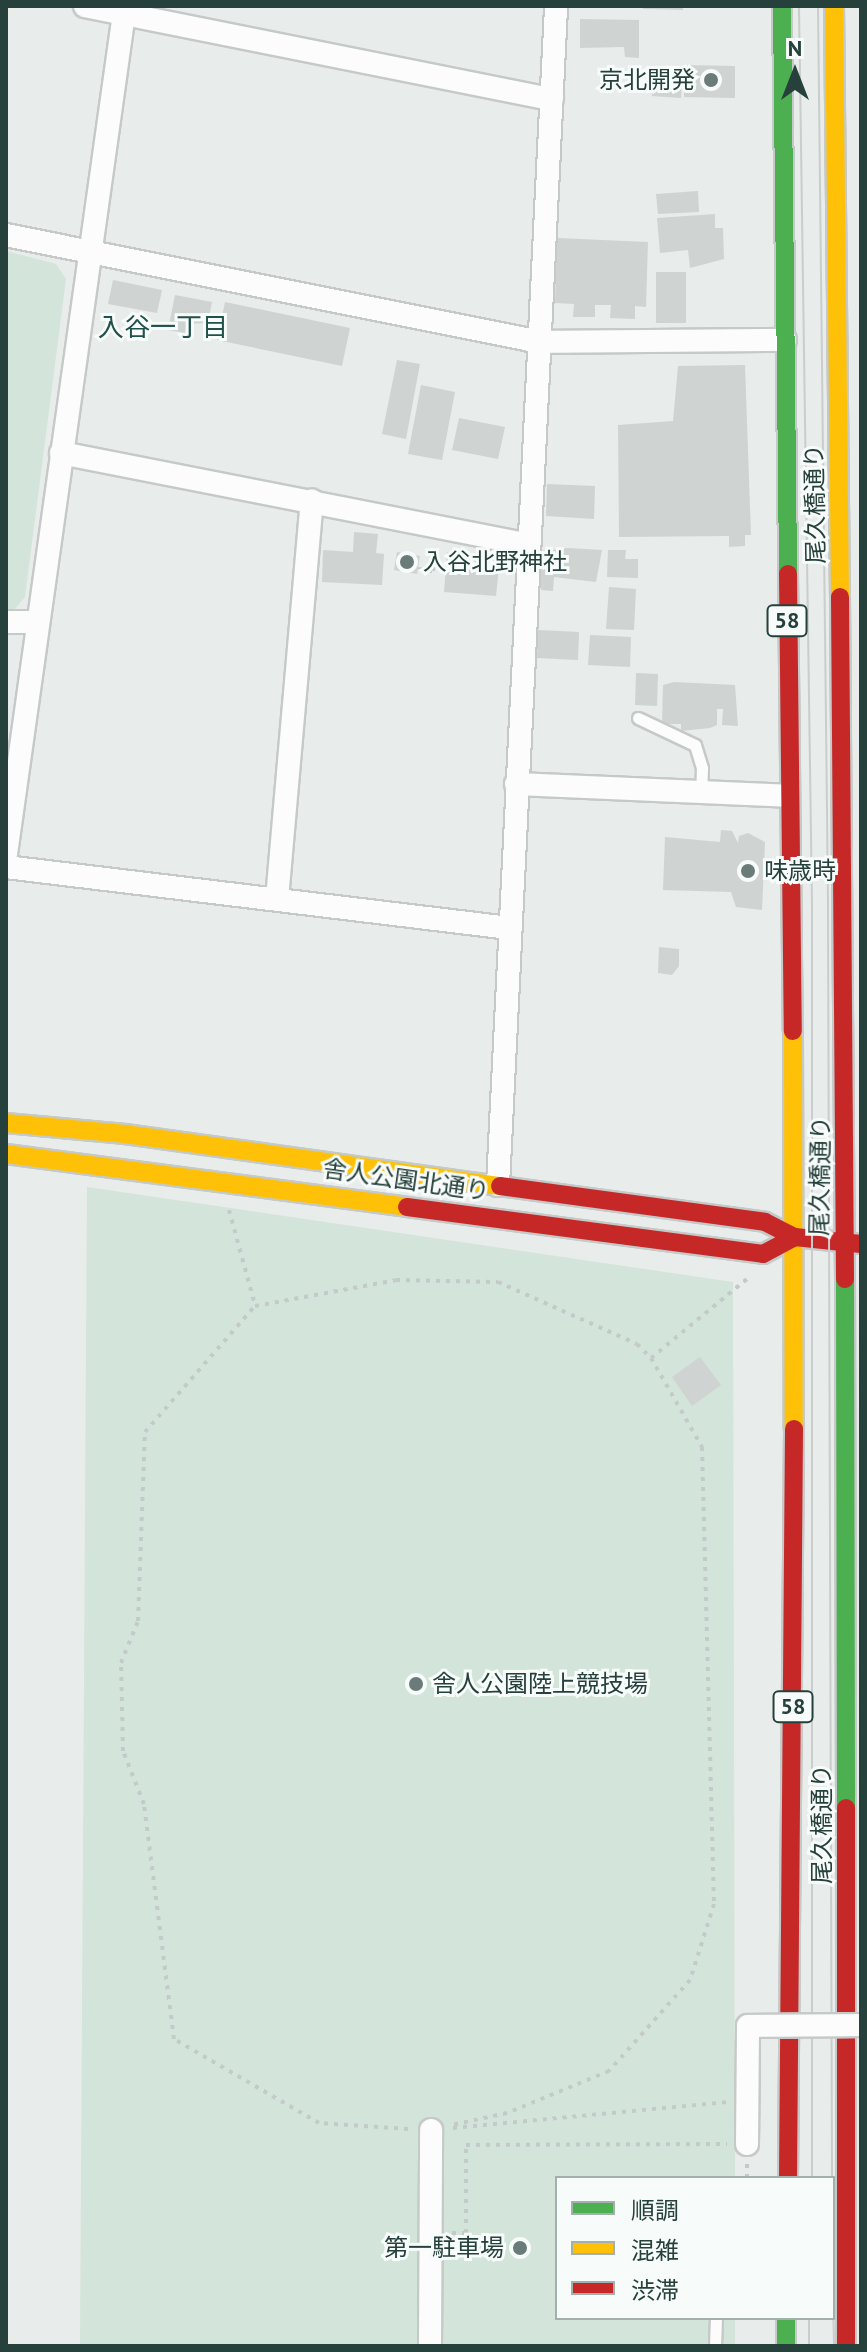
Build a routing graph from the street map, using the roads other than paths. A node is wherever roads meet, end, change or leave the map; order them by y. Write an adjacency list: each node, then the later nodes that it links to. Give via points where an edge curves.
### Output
1 (85, 6): 5 (street)
2 (556, 6): 6 (street)
3 (782, 6): 9 (main road, 尾久橋通り / 58)
4 (834, 6): 12 (main road, 尾久橋通り / 58)
5 (124, 11): 6 (street); 8 (street)
6 (552, 99): 10 (street)
7 (6, 235): 8 (street)
8 (89, 253): 10 (street); 11 (street)
9 (785, 340): 10 (street); 20 (main road, 尾久橋通り / 58)
10 (540, 342): 14 (street)
11 (61, 453): 13 (street); 16 (street)
12 (850, 479): 23 (main road, 尾久橋通り / 58)
13 (312, 501): 14 (street); 24 (street)
14 (528, 545): 18 (street)
15 (6, 622): 16 (street)
16 (36, 622): 21 (street)
17 (638, 718): 19 (lane, via 695,745 702,768)
18 (516, 784): 19 (street); 25 (street)
19 (701, 793): 20 (street)
20 (788, 796): 29 (main road, 尾久橋通り / 58)
21 (6, 854)
22 (6, 867): 24 (street)
23 (852, 891): 30 (main road, 尾久橋通り / 58)
24 (277, 899): 25 (street)
25 (509, 928): 28 (street)
26 (6, 1123): 28 (main road, 舎人公園北通り)
27 (6, 1154): 29 (main road, 舎人公園北通り, via 763,1254)
28 (498, 1185): 29 (main road, 舎人公園北通り, via 765,1222)
29 (795, 1237): 30 (main road, 舎人公園北通り); 34 (main road, 尾久橋通り / 58)
30 (852, 1243): 40 (main road, 尾久橋通り / 58)
31 (861, 2025): 33 (street, bridge, via 748,2026)
32 (431, 2130): 37 (street)
33 (747, 2144)
34 (788, 2176)
35 (716, 2320): 38 (lane)
36 (786, 2320): 39 (main road)
37 (430, 2346)
38 (715, 2346)
39 (786, 2346)
40 (846, 2346)

